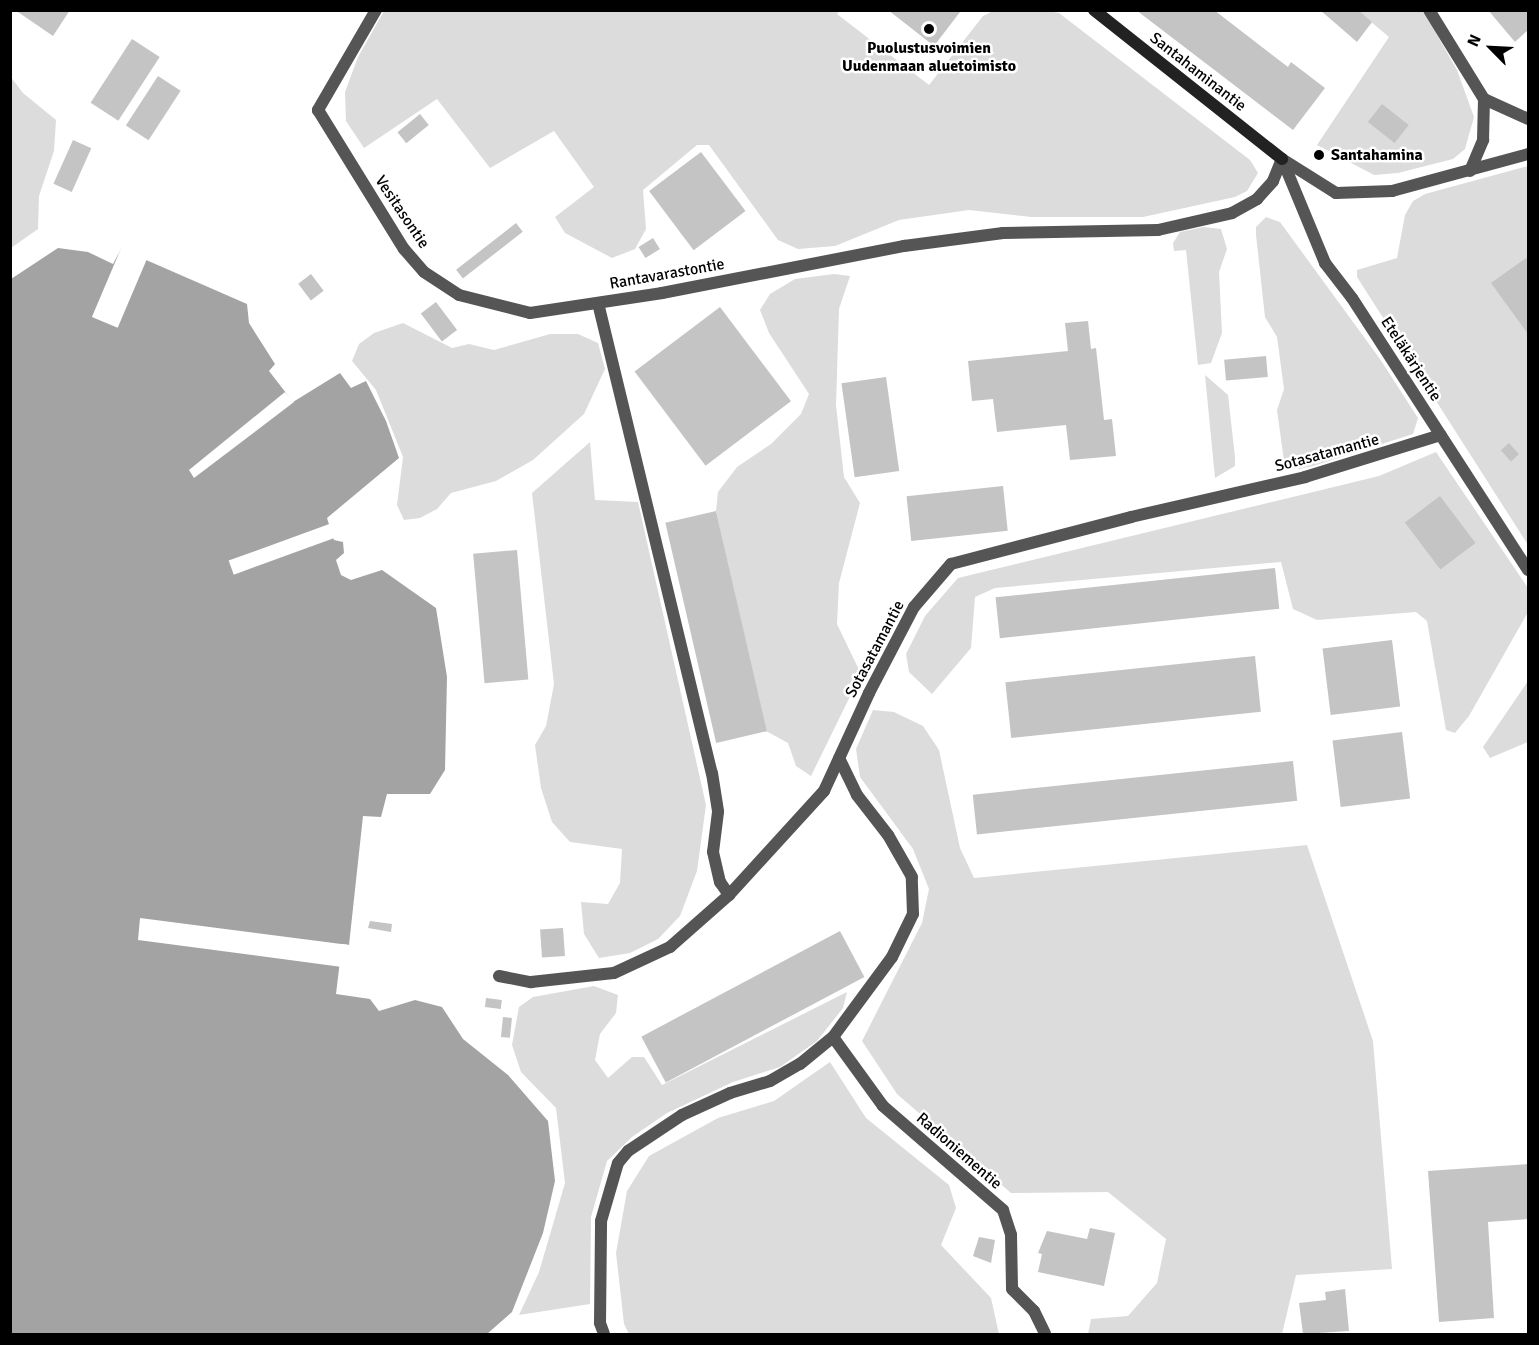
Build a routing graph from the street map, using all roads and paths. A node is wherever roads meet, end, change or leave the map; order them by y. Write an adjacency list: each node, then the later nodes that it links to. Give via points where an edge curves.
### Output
1 (376, 10): 9 (street, Vesitasontie, via 318,110 404,249 424,272 459,294 487,305 530,313)
2 (1094, 10): 7 (main road, Santahaminantie)
3 (1429, 10): 4 (street)
4 (1484, 99): 5 (street); 8 (street, via 1484,140)
5 (1528, 119)
6 (1528, 154): 8 (street)
7 (1282, 159): 8 (street, via 1336,193 1392,191); 9 (street, Rantavarastontie, via 1273,181 1257,199 1232,213 1158,231 1003,233 904,246); 10 (street, Eteläkärjentie, via 1325,263)
8 (1470, 171)
9 (598, 303): 13 (street, Rantavarastontie, via 712,773 718,812 713,852 720,882)
10 (1441, 435): 11 (street, Eteläkärjentie); 12 (street, Sotasatamantie, via 1305,477 951,564 914,607)
11 (1528, 570)
12 (839, 758): 13 (street, Sotasatamantie, via 824,791); 15 (street, via 857,795 888,835 912,878 913,914 892,957)
13 (729, 895): 14 (street, Sotasatamantie, via 670,947 614,973 531,982)
14 (499, 976)
15 (833, 1037): 16 (street, via 800,1064 770,1081 730,1093 682,1115 628,1151 618,1163 609,1182 601,1221 600,1323); 17 (street, Radioniementie, via 883,1106 1003,1210 1011,1235 1012,1289 1034,1311)
16 (604, 1335)
17 (1045, 1335)

